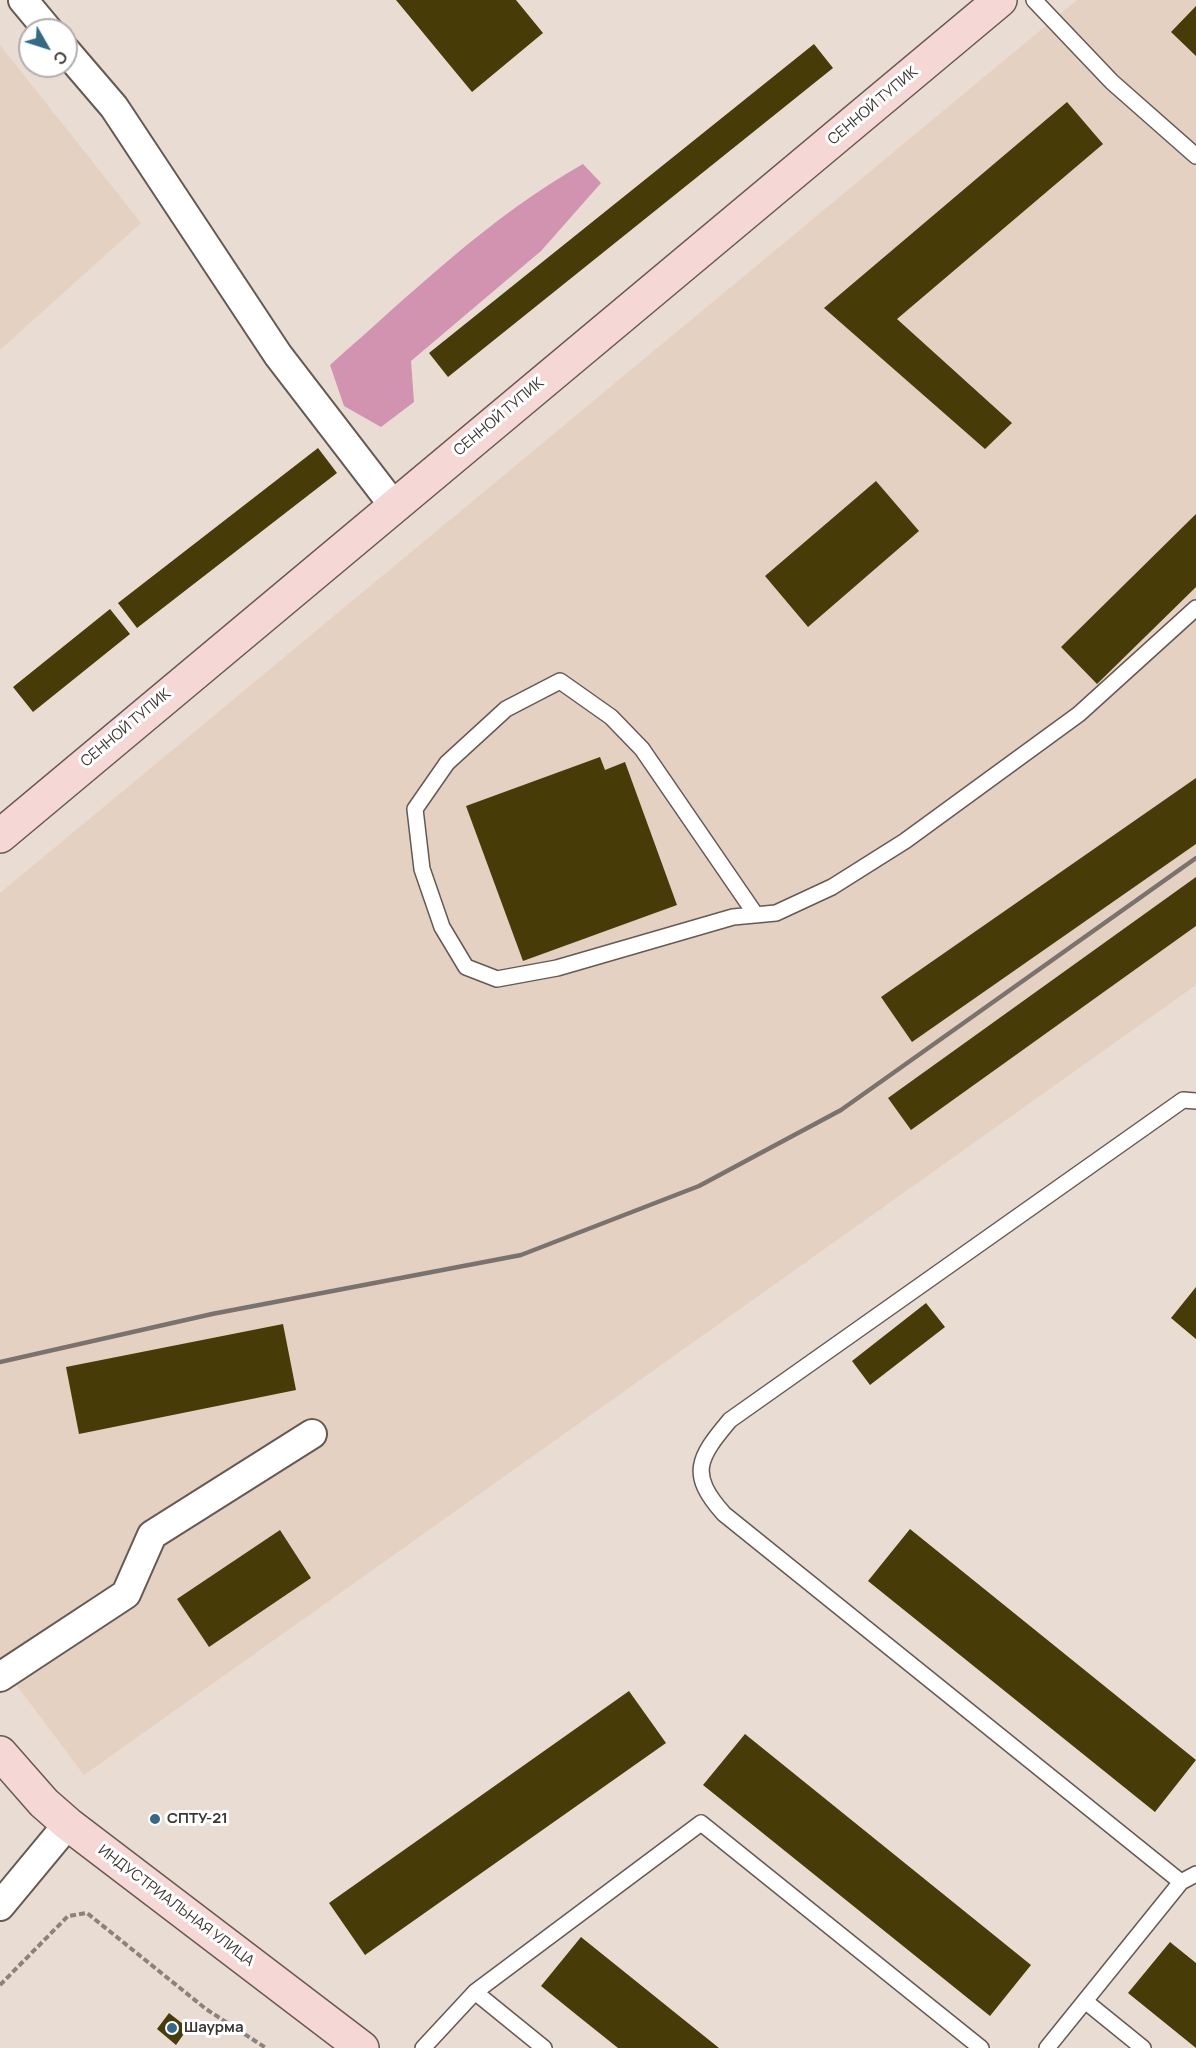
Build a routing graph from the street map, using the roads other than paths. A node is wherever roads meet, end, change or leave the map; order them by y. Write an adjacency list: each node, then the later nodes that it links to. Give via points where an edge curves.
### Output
1 (23, 0): 4 (street)
2 (1000, 0): 7 (main road, СЕННОЙ ТУПИК)
3 (1034, 0): 6 (lane, via 1112,82)
4 (38, 18)
5 (78, 65): 7 (street, via 114,107 278,355)
6 (1196, 156)
7 (394, 506): 9 (main road, СЕННОЙ ТУПИК)
8 (1196, 608): 10 (lane, via 1079,714 905,841 832,887 776,913)
9 (0, 836)
10 (756, 915): 10 (lane, via 642,749 611,717 560,681 506,709 447,763 415,809 422,869 442,927 466,967 497,978 557,968 734,917)
11 (1196, 1101): 17 (lane, via 1183,1100 730,1420 709,1445 700,1474 707,1495 724,1514)
12 (312, 1434): 13 (street, via 152,1536 126,1594)
13 (0, 1677)
14 (0, 1753): 15 (main road, ИНДУСТРИАЛЬНАЯ УЛИЦА)
15 (68, 1824): 18 (street); 21 (main road, ИНДУСТРИАЛЬНАЯ УЛИЦА)
16 (1196, 1874): 17 (lane)
17 (1181, 1882): 20 (lane)
18 (0, 1906)
19 (475, 1992): 22 (lane); 23 (lane); 24 (lane, via 701,1823)
20 (1085, 2001): 25 (lane); 26 (lane)
21 (362, 2048)
22 (423, 2048)
23 (544, 2048)
24 (981, 2048)
25 (1047, 2048)
26 (1143, 2048)

